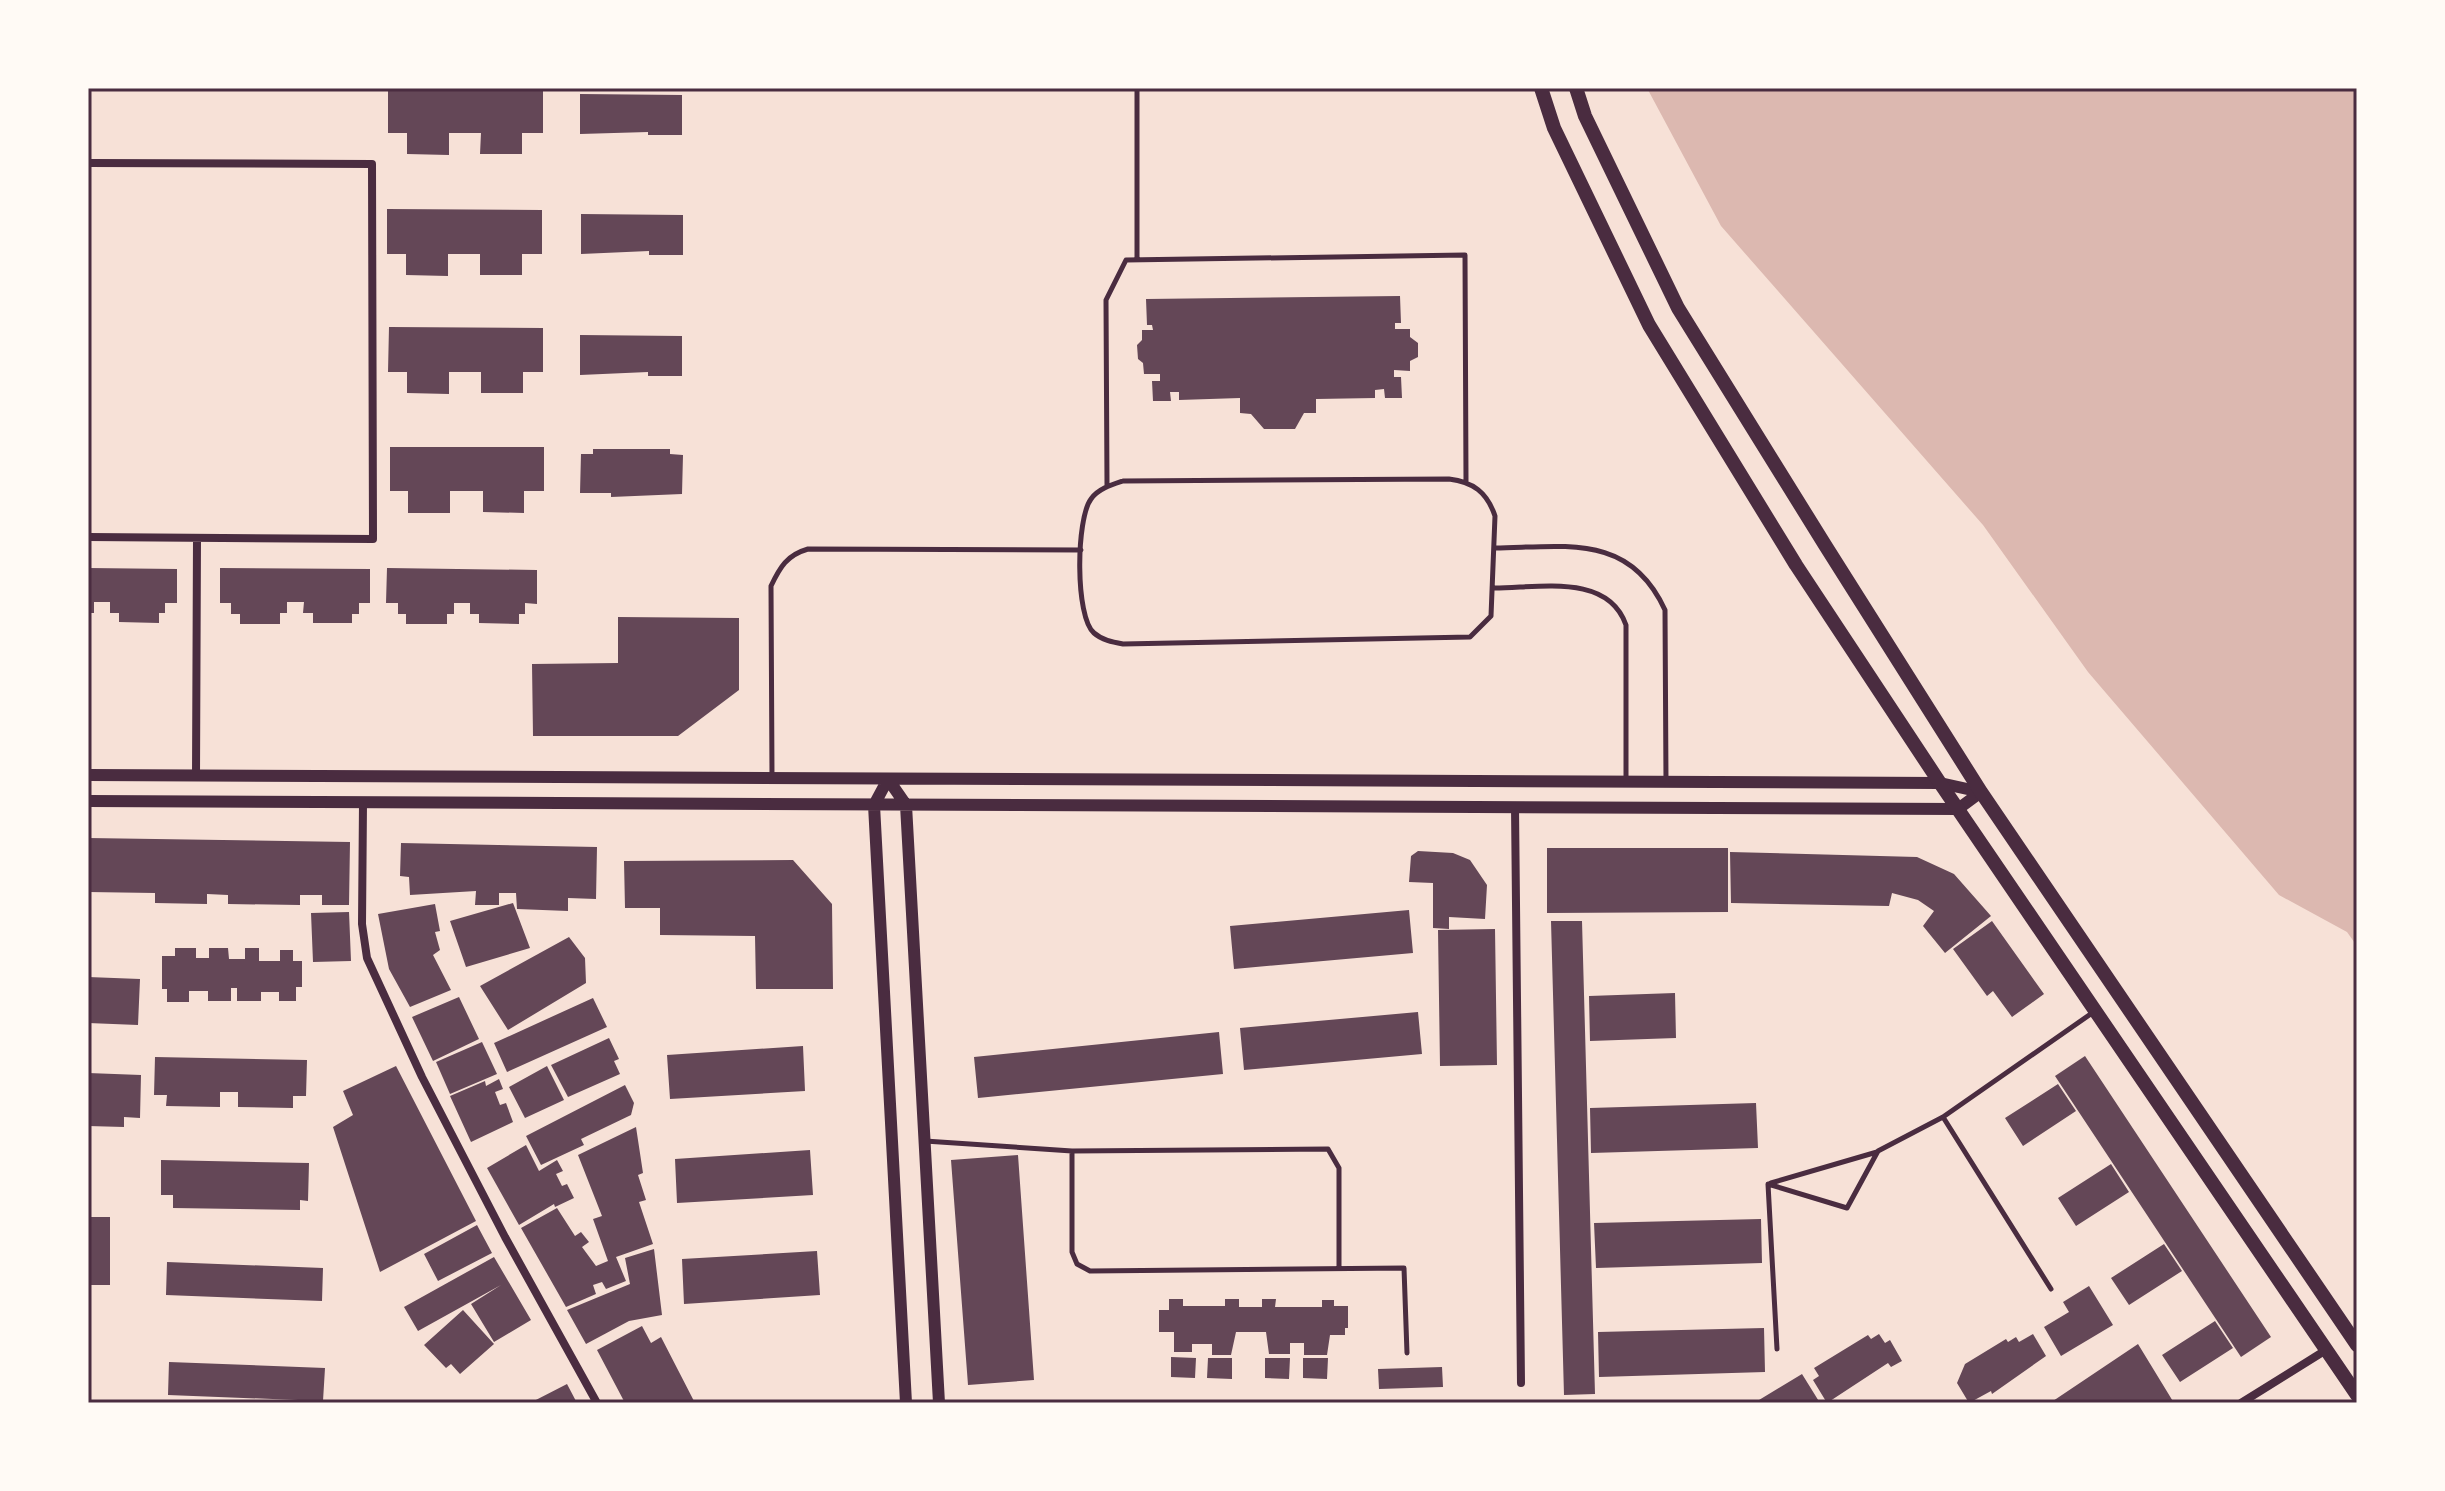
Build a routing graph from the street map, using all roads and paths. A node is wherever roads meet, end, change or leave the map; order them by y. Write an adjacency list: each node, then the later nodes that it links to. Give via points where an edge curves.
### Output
1 (1240, 88): 2 (path); 5 (path)
2 (1335, 88)
3 (1541, 88): 21 (main road, via 1554,128 1649,325 1796,565)
4 (1576, 88): 22 (main road, via 1678,308)
5 (1137, 89): 7 (lane)
6 (88, 163): 11 (street, via 372,164 373,539)
7 (1137, 260): 8 (lane, via 1465,255); 9 (lane, via 1126,260 1106,300)
8 (1466, 481): 9 (lane, via 1123,481); 12 (lane, via 1490,502)
9 (1107, 486): 13 (lane, via 1084,513)
10 (88, 537): 11 (street)
11 (197, 538): 16 (street)
12 (1495, 548): 14 (lane); 20 (lane, via 1603,550 1631,563 1653,584 1665,610)
13 (1081, 550): 14 (lane, via 1084,619 1092,632 1123,644 1470,637 1491,616); 17 (lane, via 808,549 793,554 771,586)
14 (1495, 588): 19 (lane, via 1592,590 1620,610 1626,625)
15 (88, 775): 16 (street)
16 (196, 776): 17 (street)
17 (772, 778): 18 (street)
18 (888, 779): 19 (street); 25 (street); 26 (street)
19 (1626, 782): 20 (street)
20 (1666, 783): 21 (street)
21 (1940, 783): 22 (street); 28 (main road)
22 (1981, 792): 28 (street); 37 (main road)
23 (88, 801): 24 (street)
24 (363, 803): 25 (street); 43 (street, via 362,924 367,958 449,1131)
25 (874, 805): 26 (street); 44 (street)
26 (906, 805): 27 (street); 31 (street)
27 (1515, 807): 28 (street); 41 (street)
28 (1958, 809): 29 (main road)
29 (2096, 1011): 30 (lane); 39 (main road)
30 (1943, 1117): 33 (lane); 36 (lane)
31 (924, 1141): 32 (lane); 45 (street)
32 (1072, 1151): 35 (lane, via 1072,1252 1077,1264 1090,1271); 35 (lane, via 1328,1149 1339,1168)
33 (1878, 1151): 34 (lane); 34 (lane, via 1847,1208)
34 (1768, 1184): 38 (lane)
35 (1339, 1268): 40 (lane, via 1404,1268)
36 (2051, 1289)
37 (2357, 1345)
38 (1777, 1349)
39 (2326, 1350): 42 (main road); 46 (street)
40 (1407, 1353)
41 (1521, 1383)
42 (2357, 1395)
43 (597, 1403)
44 (906, 1403)
45 (939, 1403)
46 (2241, 1403)

